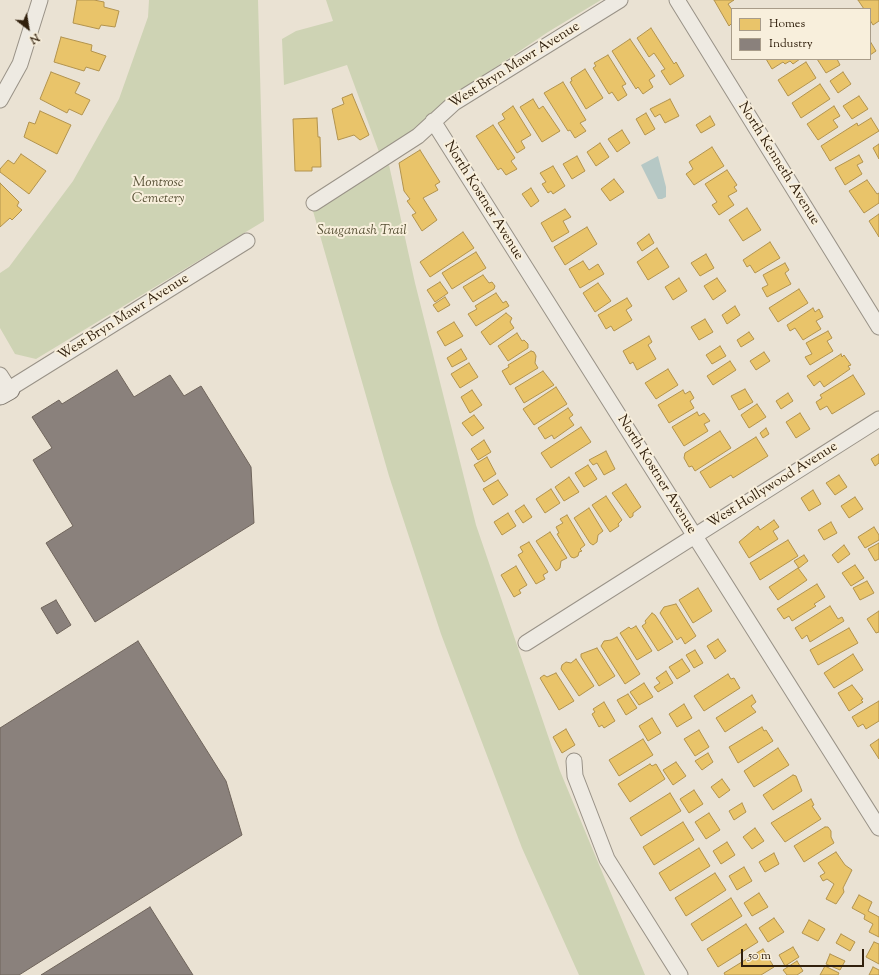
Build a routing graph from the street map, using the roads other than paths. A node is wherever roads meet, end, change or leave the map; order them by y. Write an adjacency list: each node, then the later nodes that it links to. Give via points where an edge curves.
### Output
1 (40, 0): 4 (street, via 20,64)
2 (620, 0): 5 (street, West Bryn Mawr Avenue, via 454,103)
3 (677, 0): 8 (street, North Kenneth Avenue)
4 (0, 100)
5 (434, 122): 6 (street, West Bryn Mawr Avenue, via 418,136); 11 (street, North Kostner Avenue)
6 (314, 203)
7 (247, 241): 9 (street, West Bryn Mawr Avenue)
8 (879, 327)
9 (3, 386)
10 (879, 419): 11 (street, West Hollywood Avenue)
11 (695, 536): 12 (street, West Hollywood Avenue); 14 (street, North Kostner Avenue)
12 (526, 643)
13 (574, 761): 15 (street, via 575,776 607,859)
14 (879, 828)
15 (680, 975)

